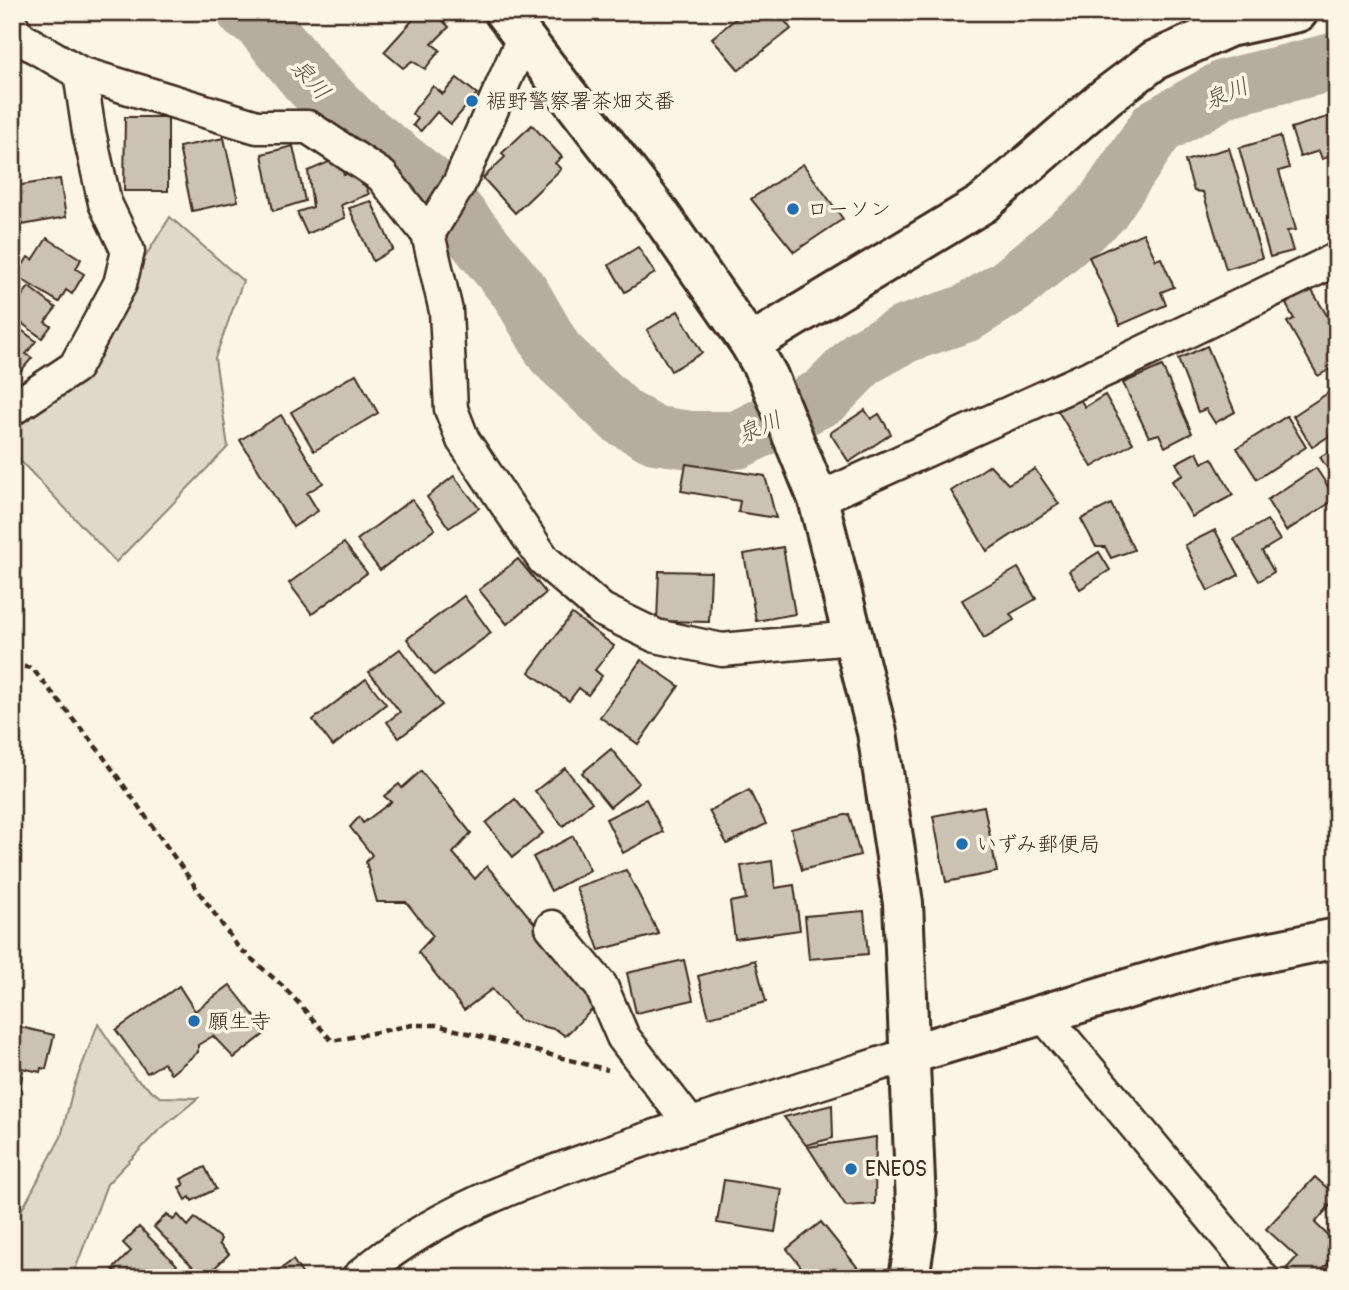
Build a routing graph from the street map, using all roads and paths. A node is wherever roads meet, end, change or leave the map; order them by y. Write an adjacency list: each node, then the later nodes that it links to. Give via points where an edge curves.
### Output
1 (1298, 12): 7 (street, via 1229,27 1155,60 982,204)
2 (514, 24): 5 (street, via 459,184); 7 (street, via 657,210)
3 (12, 26): 4 (street, via 20,38)
4 (80, 73): 5 (street, via 257,127 308,127 382,176); 8 (street, via 105,203 128,251 120,284 75,367)
5 (433, 227): 10 (street, via 446,311 451,409 463,440 544,560 602,610 656,636 722,650)
6 (1337, 259): 9 (street, via 1123,362)
7 (759, 360): 9 (street)
8 (12, 409)
9 (812, 483): 10 (street)
10 (852, 638): 15 (street, via 877,732 903,903)
11 (12, 664): 16 (path, via 32,668 100,752 238,947 286,989 332,1041 412,1025 437,1026 612,1071)
12 (552, 927): 16 (street, via 601,986 623,1037)
13 (1337, 938): 14 (street, via 1213,963)
14 (1041, 1012): 15 (street); 20 (street)
15 (908, 1055): 17 (street); 19 (street, via 917,1227)
16 (654, 1077): 17 (street)
17 (690, 1124): 18 (street, via 511,1186 442,1220)
18 (358, 1278)
19 (909, 1278)
20 (1262, 1278)

